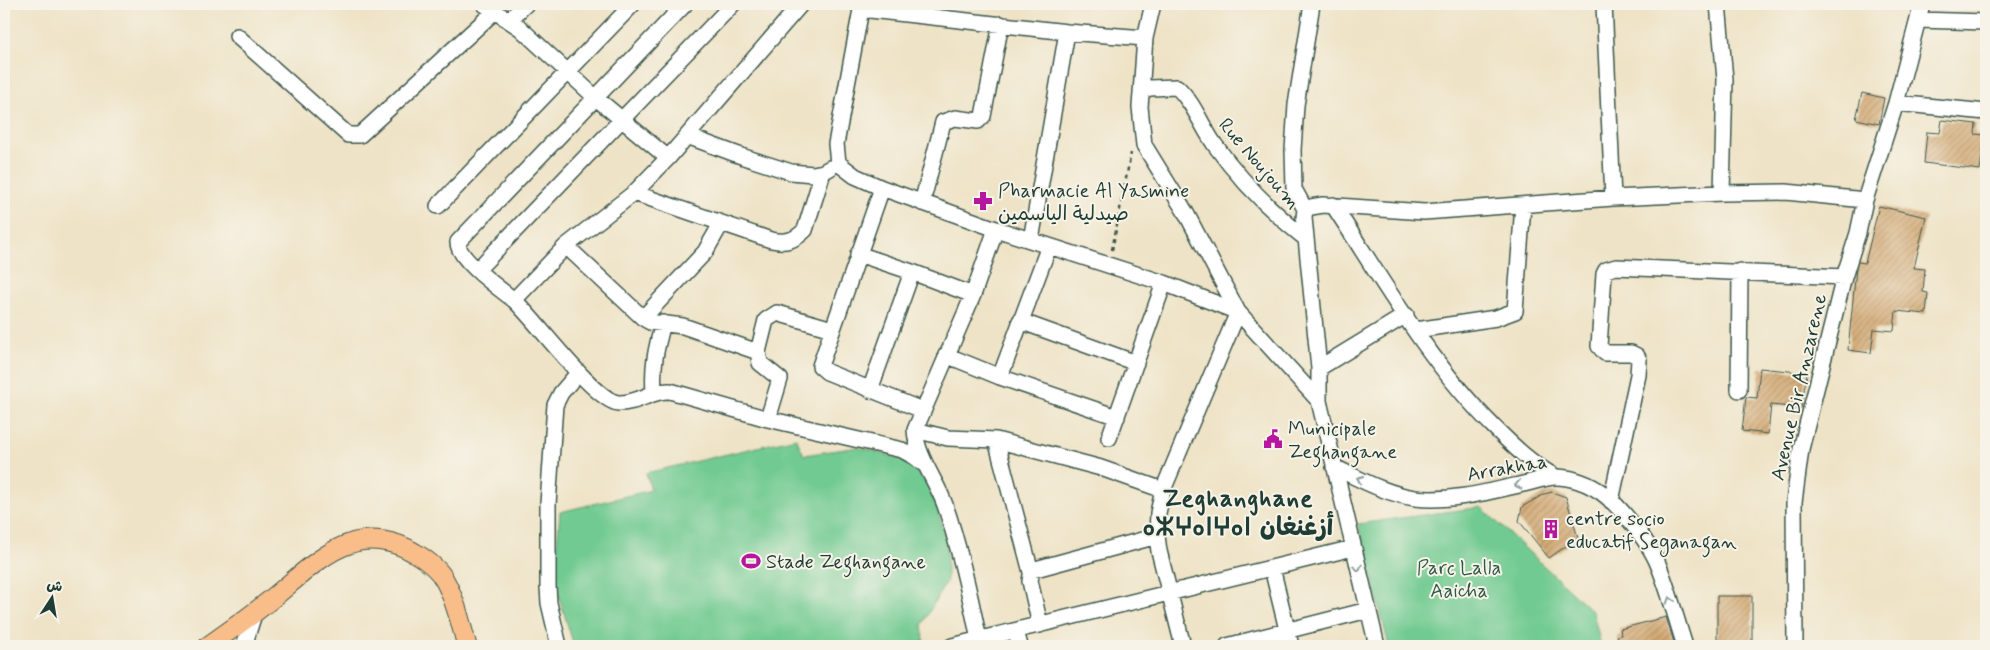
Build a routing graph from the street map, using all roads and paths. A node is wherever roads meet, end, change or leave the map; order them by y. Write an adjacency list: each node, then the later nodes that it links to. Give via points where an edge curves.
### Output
1 (526, 4): 13 (street)
2 (633, 4): 20 (street)
3 (685, 4): 22 (street)
4 (733, 4): 25 (street)
5 (802, 4): 26 (street)
6 (1153, 4): 19 (street)
7 (1312, 4): 40 (street, via 1296,105 1293,150 1294,188)
8 (1604, 4): 34 (street)
9 (1718, 4): 32 (street, via 1725,79)
10 (1922, 4): 14 (street, Avenue Bir Anzarene)
11 (861, 6): 16 (street); 29 (street, via 836,144)
12 (490, 7): 13 (street); 18 (street, via 367,129 355,136 348,135)
13 (509, 20): 20 (street)
14 (1918, 20): 15 (street); 23 (street, Avenue Bir Anzarene)
15 (1986, 22)
16 (1001, 24): 17 (street); 36 (street, via 983,116 978,121 955,118 943,122)
17 (1067, 32): 19 (street); 44 (street)
18 (237, 36)
19 (1145, 38): 21 (street)
20 (567, 73): 22 (street); 38 (street)
21 (1142, 91): 43 (street, Rue Noujoum, via 1178,87 1232,167); 56 (street, via 1140,107 1144,145 1186,213)
22 (596, 98): 25 (street); 49 (street, via 459,239 458,250)
23 (1896, 103): 24 (street); 35 (street, Avenue Bir Anzarene)
24 (1986, 112)
25 (622, 120): 28 (street); 49 (street)
26 (687, 136): 28 (street); 30 (street, via 791,172)
27 (1133, 144): 48 (path)
28 (668, 158): 33 (street)
29 (838, 163): 30 (street); 31 (street, via 855,176)
30 (823, 172): 41 (street, via 805,230 792,241 771,240)
31 (882, 188): 36 (street); 47 (street)
32 (1722, 192): 34 (street); 35 (street, via 1786,192)
33 (634, 193): 41 (street); 45 (street)
34 (1613, 198): 37 (street)
35 (1865, 200): 52 (street, Avenue Bir Anzarene)
36 (922, 203): 42 (street)
37 (1523, 205): 39 (street, via 1424,212); 62 (street, via 1515,311 1496,318)
38 (438, 206)
39 (1333, 206): 40 (street); 57 (street)
40 (1306, 209): 43 (street)
41 (721, 224): 58 (street, via 705,252)
42 (996, 229): 44 (street); 54 (street)
43 (1306, 239): 66 (street)
44 (1032, 240): 46 (street)
45 (566, 246): 55 (street); 58 (street)
46 (1049, 246): 48 (street); 59 (street)
47 (858, 254): 51 (street); 61 (street)
48 (1109, 266): 53 (street)
49 (477, 270): 55 (street)
50 (1740, 271): 52 (street); 70 (street); 83 (street, via 1616,267 1606,270 1598,346 1605,353 1631,353 1639,360)
51 (912, 272): 54 (street); 69 (street)
52 (1844, 277): 106 (street, Avenue Bir Anzarene, via 1797,472 1794,502)
53 (1164, 283): 56 (street); 65 (street)
54 (973, 295): 64 (street)
55 (514, 300): 67 (street)
56 (1238, 312): 72 (street); 82 (street)
57 (1406, 315): 62 (street); 66 (street)
58 (643, 318): 60 (street)
59 (1020, 321): 65 (street); 68 (street)
60 (664, 323): 63 (street, via 684,326); 71 (street, via 654,354)
61 (832, 329): 63 (street, via 773,314 766,320); 69 (street, via 820,369)
62 (1416, 330): 81 (street, via 1429,352 1485,418 1538,468)
63 (758, 352): 75 (street, via 763,368 780,379)
64 (946, 354): 68 (street); 73 (street)
65 (1136, 363): 74 (street)
66 (1319, 368): 72 (street)
67 (578, 372): 71 (street, via 614,402 631,402); 98 (street, via 556,400 550,452 548,588)
68 (1000, 377): 74 (street)
69 (870, 390): 73 (street)
70 (1739, 390)
71 (654, 392): 75 (street, via 670,391)
72 (1319, 401): 80 (street)
73 (922, 410): 76 (street)
74 (1117, 417): 77 (street)
75 (768, 419): 79 (street, via 902,450)
76 (915, 430): 78 (street, via 948,438); 79 (street)
77 (1109, 438)
78 (996, 440): 82 (street, via 1101,468); 87 (street)
79 (925, 465): 94 (street, via 952,528)
80 (1334, 467): 81 (street, Arrakhaa, one-way to 80, via 1481,493 1430,499 1385,490); 85 (street)
81 (1556, 477): 83 (street, Arrakhaa, via 1583,482)
82 (1163, 490): 84 (street)
83 (1611, 501): 105 (street, Arrakhaa, one-way to 83, via 1654,556 1640,534)
84 (1157, 536): 87 (street, via 1035,568); 88 (street)
85 (1353, 548): 86 (street); 89 (street, one-way to 89)
86 (1272, 568): 88 (street); 93 (street)
87 (1031, 572): 91 (street)
88 (1170, 593): 91 (street); 101 (street)
89 (1368, 610): 93 (street); 104 (street)
90 (254, 614): 95 (main road); 96 (street); 97 (main road, via 332,552 350,543 382,541 414,552 441,574)
91 (1040, 625): 92 (street)
92 (1016, 631): 94 (street); 100 (street)
93 (1287, 631): 102 (street); 103 (street)
94 (979, 640): 99 (street)
95 (208, 646)
96 (244, 646)
97 (468, 646)
98 (559, 646)
99 (954, 646)
100 (1020, 646)
101 (1183, 646)
102 (1227, 646)
103 (1291, 646)
104 (1377, 646)
105 (1685, 646)
106 (1795, 646)

